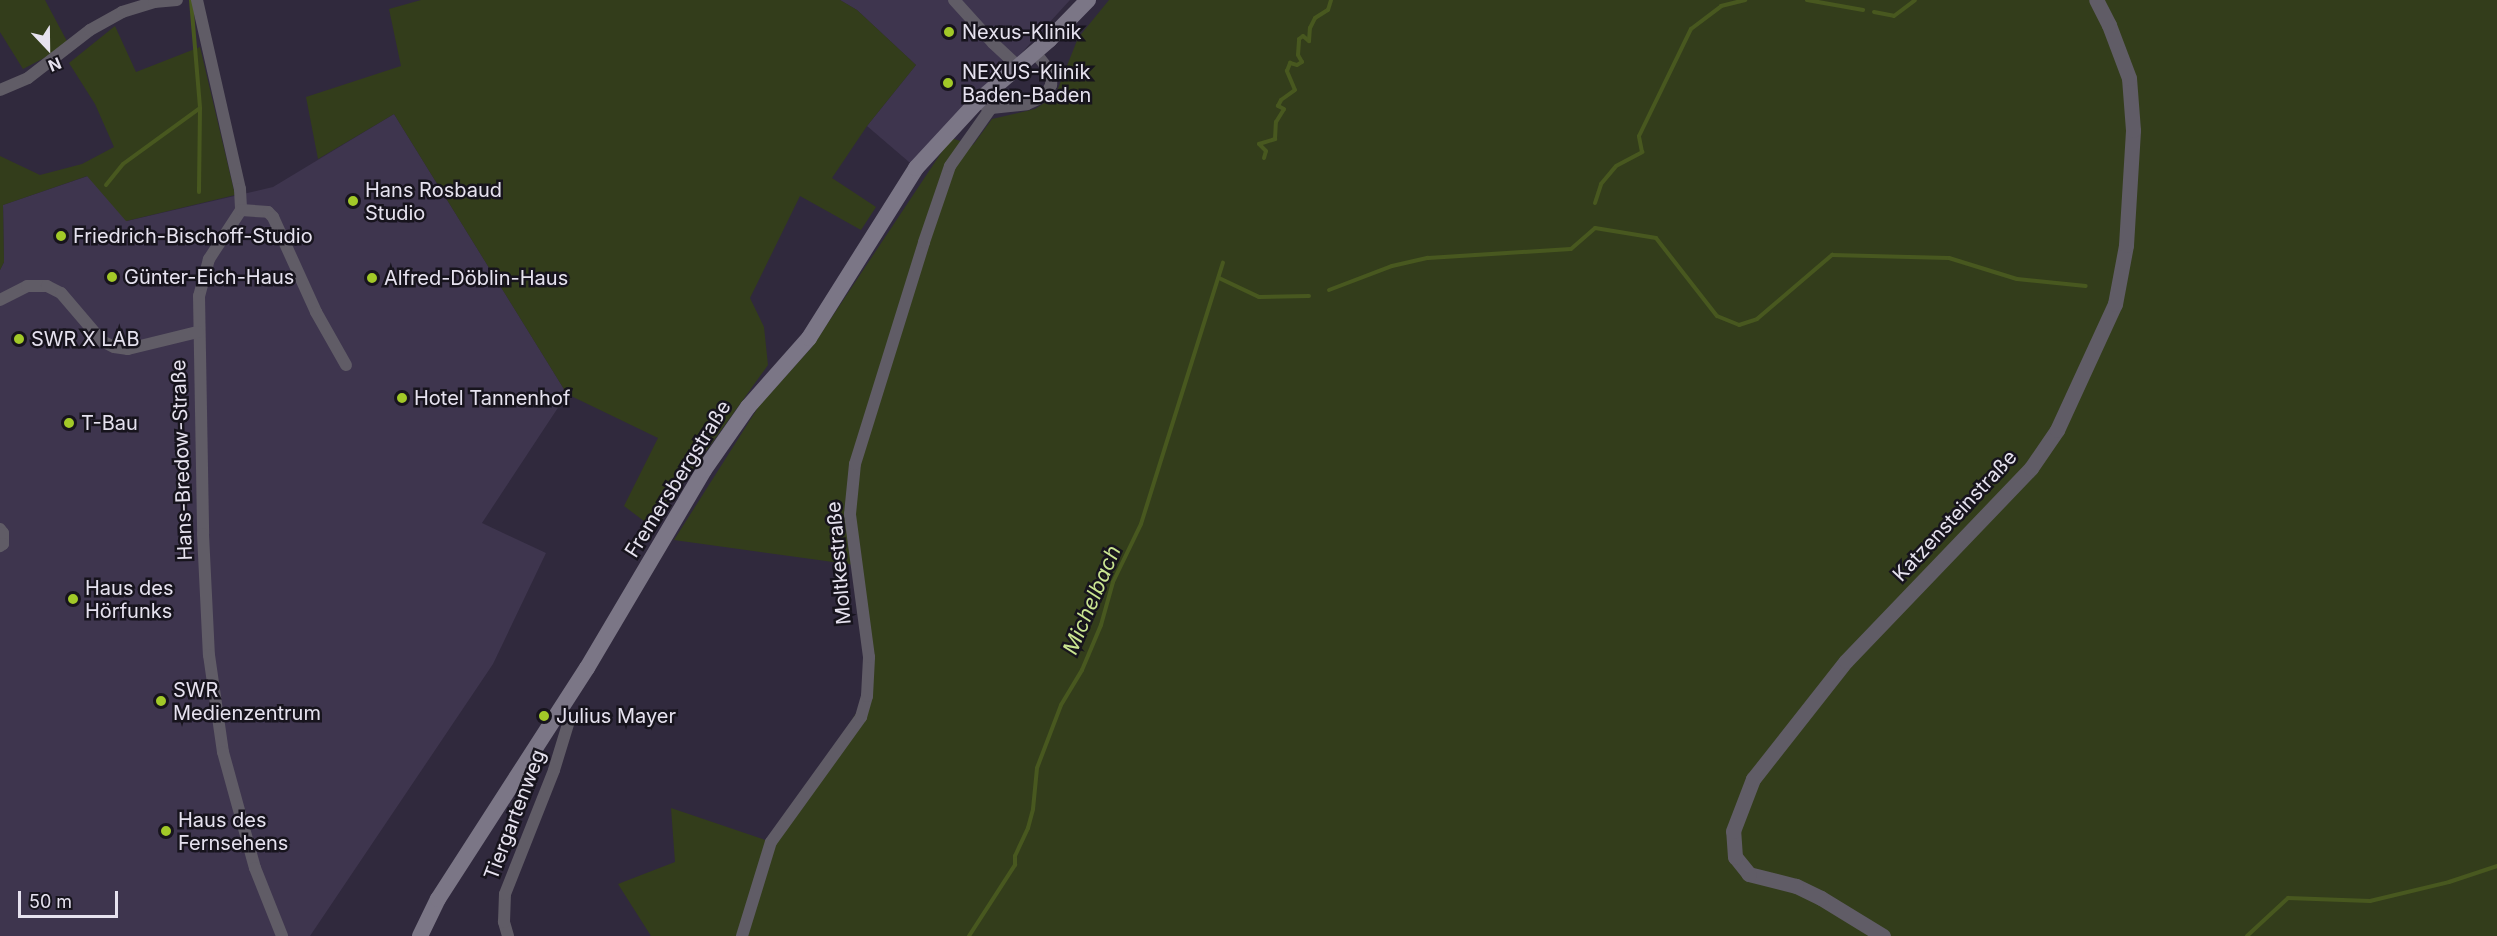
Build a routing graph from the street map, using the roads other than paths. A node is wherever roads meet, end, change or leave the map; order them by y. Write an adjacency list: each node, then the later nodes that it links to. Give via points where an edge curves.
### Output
1 (177, 0): 8 (street, via 122,12 90,30 28,78)
2 (197, 0): 10 (street, via 240,189)
3 (954, 0): 7 (street)
4 (1088, 0): 6 (main road, Fremersbergstraße)
5 (2096, 0): 21 (street, Katzensteinstraße, via 2129,78 2133,130 2127,244 2115,303 2057,430 2031,468 1846,661 1753,780 1734,824 1735,857 1749,874 1796,886)
6 (1035, 52): 7 (main road, Fremersbergstraße); 9 (street, via 1052,74 1045,96 1027,104)
7 (1019, 67): 9 (main road, Fremersbergstraße)
8 (0, 90)
9 (984, 105): 16 (main road, Fremersbergstraße, via 916,168 809,338 729,432); 20 (street, Moltkestraße, via 951,166 855,464 850,514 868,657 867,696 861,717 771,842)
10 (241, 210): 12 (street, Hans-Bredow-Straße, via 209,259 199,296); 13 (street, via 268,212 273,218 316,312)
11 (0, 300): 12 (street, Hans-Bredow-Straße, via 27,286 47,286 61,293 102,341 114,347 128,349)
12 (198, 332): 17 (street, Hans-Bredow-Straße, via 205,576 216,713 255,868)
13 (346, 365)
14 (0, 529): 15 (street)
15 (0, 546)
16 (561, 710): 18 (main road, Fremersbergstraße, via 438,899); 19 (street, Tiergartenweg, via 569,721 505,894)
17 (282, 936)
18 (420, 936)
19 (508, 936)
20 (742, 936)
21 (1883, 936)

